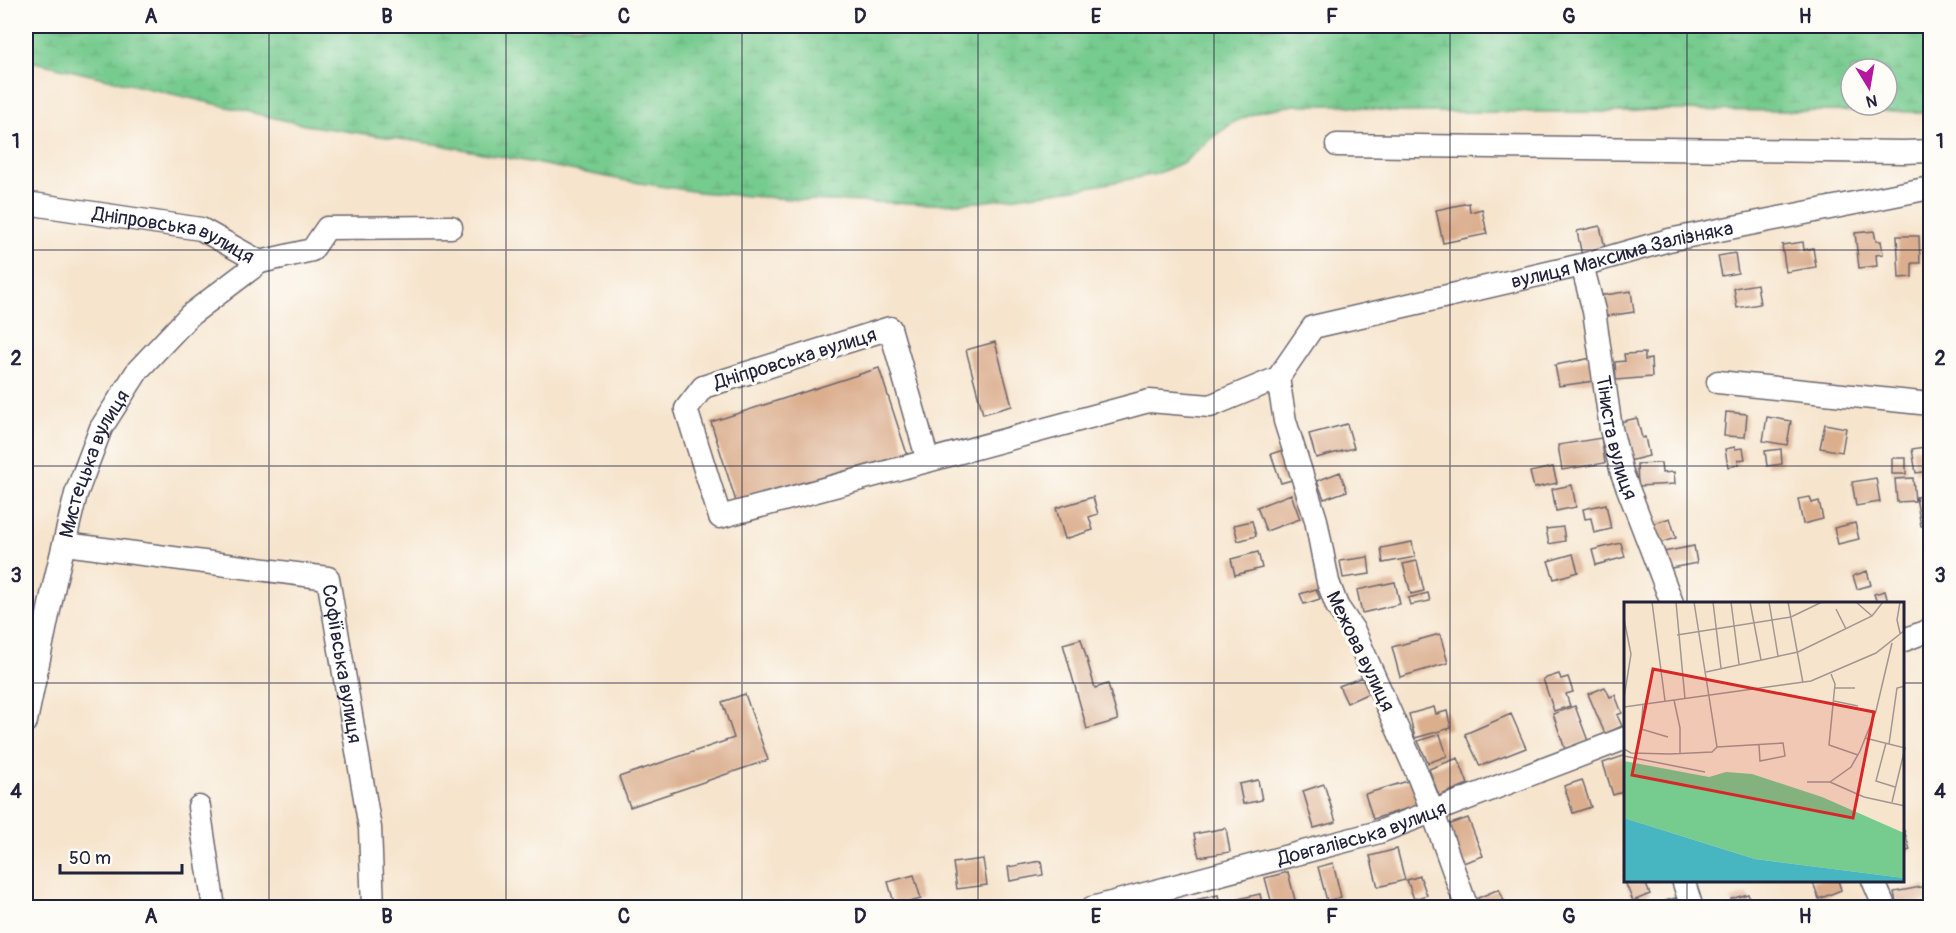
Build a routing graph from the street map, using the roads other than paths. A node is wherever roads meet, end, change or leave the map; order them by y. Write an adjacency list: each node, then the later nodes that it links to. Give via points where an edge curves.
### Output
1 (1337, 145): 2 (street)
2 (1930, 151)
3 (1930, 188): 7 (street, вулиця Максима Залізняка, via 1669,240)
4 (26, 203): 6 (street, Дніпровська вулиця, via 201,229)
5 (451, 227): 6 (street, Дніпровська вулиця, via 327,228 312,250)
6 (260, 262): 12 (street, Мистецька вулиця, via 190,315 138,370 101,428 76,494)
7 (1582, 265): 8 (street, вулиця Максима Залізняка, via 1313,327); 13 (street, Тіниста вулиця, via 1594,311 1611,429 1622,473)
8 (1278, 378): 11 (street, Дніпровська вулиця, via 1210,406 1149,401); 20 (street, Межова вулиця, via 1336,606 1354,631)
9 (1718, 382): 10 (street)
10 (1930, 404)
11 (928, 461): 11 (street, Дніпровська вулиця, via 720,518 686,409 703,387 891,328)
12 (64, 544): 16 (street, Мистецька вулиця); 24 (street, Софіївська вулиця, via 328,578 370,828)
13 (1672, 602)
14 (1930, 630): 15 (street)
15 (1905, 640)
16 (28, 693): 17 (street, Мистецька вулиця)
17 (26, 721)
18 (1624, 739): 20 (street, Довгалівська вулиця)
19 (198, 807): 23 (street)
20 (1433, 813): 25 (street, Довгалівська вулиця, via 1378,832); 26 (street, Межова вулиця)
21 (1684, 882): 27 (street)
22 (1874, 882): 28 (street)
23 (214, 908)
24 (373, 908)
25 (1092, 908)
26 (1467, 908)
27 (1692, 908)
28 (1885, 908)

